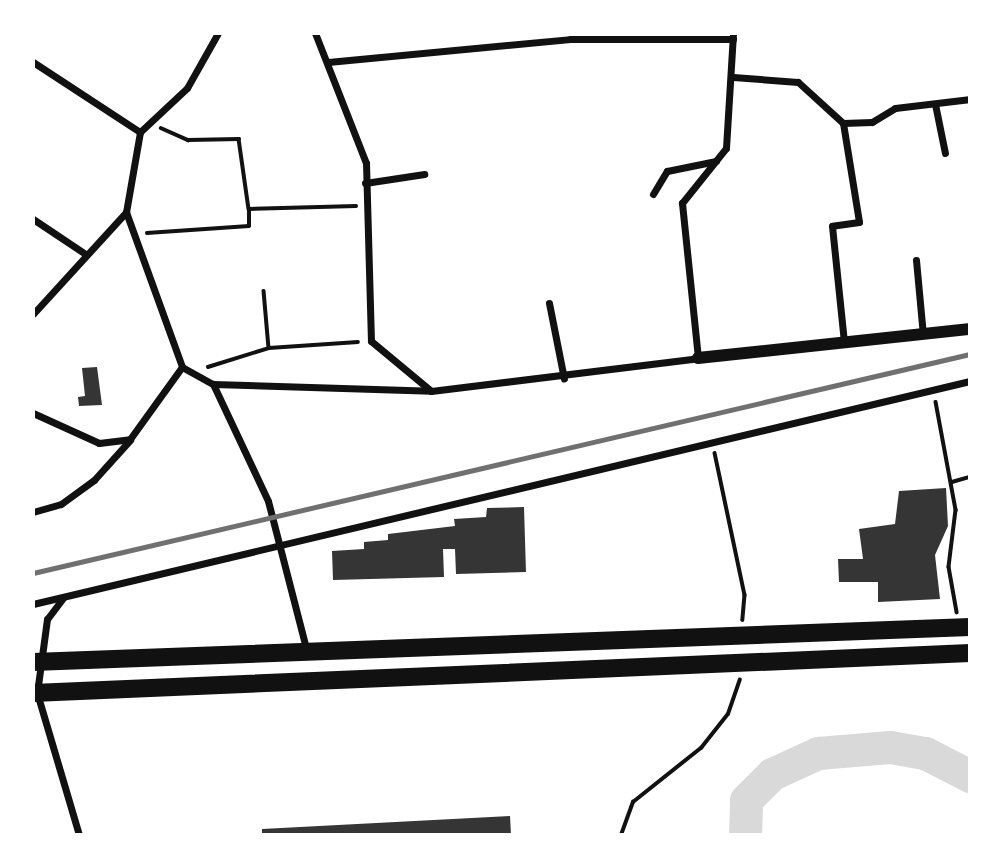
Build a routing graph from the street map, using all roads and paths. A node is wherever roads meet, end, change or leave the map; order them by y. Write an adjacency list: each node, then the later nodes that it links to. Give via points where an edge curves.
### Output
1 (218, 33): 11 (street, via 187,88)
2 (315, 33): 6 (street)
3 (514, 33): 5 (street)
4 (733, 36): 5 (street); 8 (street)
5 (514, 43): 6 (street)
6 (328, 61): 17 (street, via 358,133)
7 (33, 62): 13 (street)
8 (733, 77): 12 (street, via 799,82); 15 (street, via 726,148)
9 (970, 99): 10 (street)
10 (935, 104): 12 (street); 14 (street)
11 (153, 120): 13 (street); 20 (path, via 188,140 239,139)
12 (843, 123): 32 (street, via 859,222 832,226)
13 (140, 132): 21 (street)
14 (945, 153)
15 (716, 161): 18 (street, via 667,171); 34 (street, via 682,203)
16 (424, 174): 17 (street)
17 (366, 183): 19 (street)
18 (653, 194)
19 (369, 205): 20 (path); 31 (street)
20 (249, 209): 23 (path, via 249,226)
21 (126, 212): 23 (street); 24 (street)
22 (33, 219): 24 (street)
23 (137, 235): 35 (street)
24 (84, 253): 28 (street)
25 (916, 260): 30 (street)
26 (264, 291): 33 (path)
27 (549, 303): 37 (street)
28 (33, 314)
29 (970, 329): 30 (street)
30 (923, 335): 32 (street)
31 (371, 341): 33 (path); 41 (street)
32 (844, 343): 34 (street)
33 (269, 348): 36 (path, via 208,367)
34 (698, 358): 37 (street)
35 (182, 367): 36 (street); 43 (street)
36 (199, 376): 39 (street)
37 (564, 379): 41 (street)
38 (970, 381): 40 (street)
39 (213, 384): 41 (street); 48 (street, via 268,501)
40 (933, 390): 44 (street); 46 (path)
41 (431, 391)
42 (33, 413): 43 (street, via 99,443)
43 (131, 439): 47 (street, via 93,480 61,504)
44 (713, 442): 48 (street); 52 (path, via 745,595)
45 (970, 477): 46 (path)
46 (952, 482): 51 (path, via 949,567)
47 (33, 512)
48 (279, 541): 49 (street); 54 (street)
49 (63, 598): 50 (street); 56 (street, via 47,619)
50 (33, 604)
51 (965, 627): 52 (highway)
52 (741, 634): 54 (highway)
53 (970, 653): 55 (highway)
54 (308, 656): 56 (highway)
55 (744, 660): 57 (highway); 59 (path, via 728,714 701,748 634,802)
56 (39, 661): 57 (street)
57 (35, 693): 58 (street)
58 (79, 835)
59 (621, 835)

